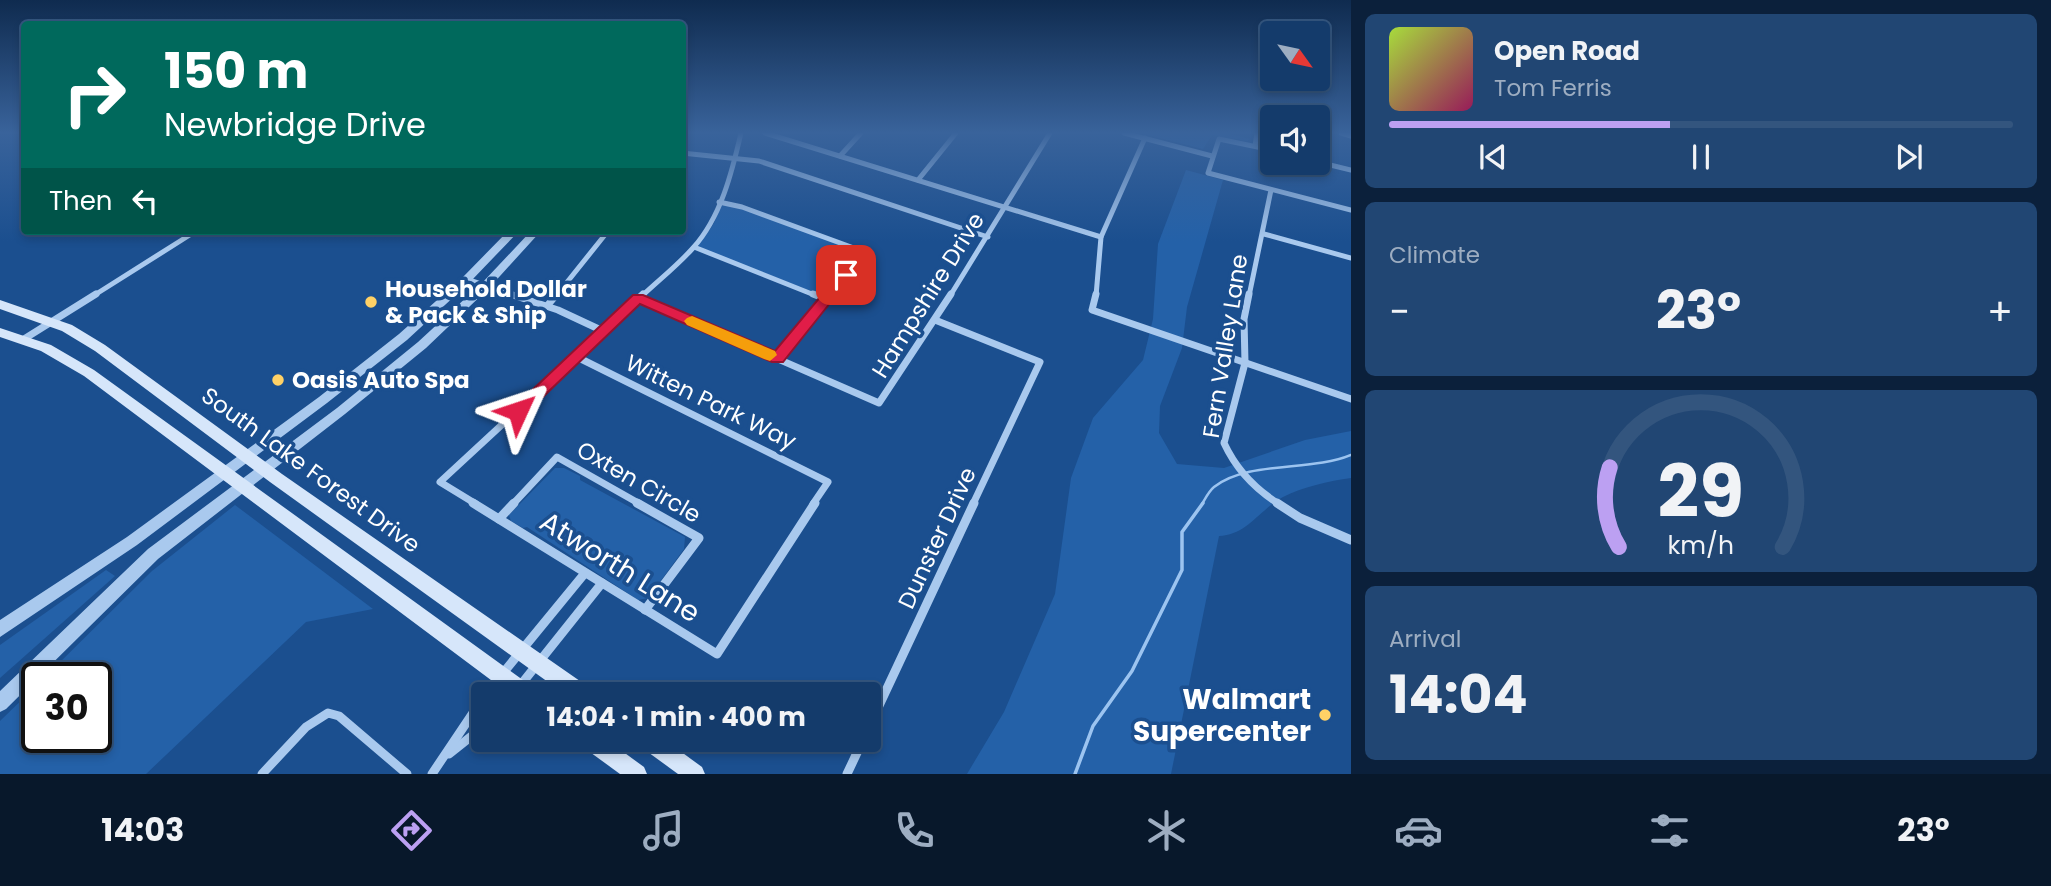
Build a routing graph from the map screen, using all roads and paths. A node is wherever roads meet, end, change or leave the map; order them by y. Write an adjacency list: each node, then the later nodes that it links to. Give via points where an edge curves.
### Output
1 (732, 169): 10 (street)
2 (783, 169): 18 (street)
3 (883, 169): 8 (street)
4 (927, 169): 8 (street)
5 (1027, 169): 11 (street, Hampshire Drive)
6 (1131, 169): 19 (street)
7 (1209, 169): 9 (street, via 1208,173)
8 (918, 180): 11 (street)
9 (1272, 190): 12 (street); 13 (street, Fern Valley Lane)
10 (719, 202): 20 (street); 25 (street, via 862,250)
11 (1004, 206): 18 (street, Hampshire Drive); 19 (street)
12 (1351, 211)
13 (1264, 234): 21 (street); 35 (street, Fern Valley Lane, via 1244,319)
14 (189, 235): 29 (street)
15 (510, 235): 22 (street)
16 (532, 235): 23 (street)
17 (605, 235): 27 (street)
18 (988, 236): 28 (street, Hampshire Drive)
19 (1101, 237): 35 (street, via 1092,310)
20 (694, 247): 24 (street); 25 (street)
21 (1351, 258)
22 (467, 279): 23 (street); 37 (street, via 371,362)
23 (486, 285): 27 (street); 38 (street, via 422,345)
24 (638, 298): 30 (street); 34 (street)
25 (827, 299): 34 (street)
26 (0, 304): 29 (main road, South Lake Forest Drive)
27 (547, 306): 30 (street)
28 (935, 320): 34 (street, Hampshire Drive, via 878,403); 55 (street, Dunster Drive, via 1040,362)
29 (51, 321): 32 (street); 37 (main road, South Lake Forest Drive, via 100,348)
30 (603, 331): 33 (street)
31 (0, 332): 32 (main road)
32 (23, 339): 39 (main road, via 81,368)
33 (577, 357): 41 (street, Atworth Lane, via 440,482); 48 (street, Witten Park Way, via 828,482)
34 (778, 359)
35 (1245, 363): 36 (street); 42 (street, Fern Valley Lane, via 1224,443 1234,464 1265,495 1300,518)
36 (1351, 399)
37 (244, 454): 38 (main road, South Lake Forest Drive); 39 (street)
38 (265, 469): 40 (street); 47 (main road, South Lake Forest Drive)
39 (225, 472): 40 (main road); 46 (street, via 110,557)
40 (244, 486): 50 (main road); 56 (street, via 153,554)
41 (499, 519): 43 (street, Atworth Lane); 45 (street, Oxten Circle, via 557,457 699,538)
42 (1351, 540)
43 (585, 573): 44 (street, Atworth Lane); 47 (street)
44 (601, 583): 45 (street, Atworth Lane); 49 (street)
45 (645, 610): 48 (street, Atworth Lane)
46 (0, 629)
47 (521, 651): 49 (main road, South Lake Forest Drive); 50 (street)
48 (717, 654)
49 (538, 663): 53 (street); 54 (main road, South Lake Forest Drive)
50 (501, 676): 51 (street); 52 (main road)
51 (496, 682)
52 (507, 682)
53 (526, 682)
54 (565, 682)
55 (881, 701)
56 (0, 703)
57 (471, 713): 62 (street)
58 (471, 737): 62 (street)
59 (606, 752): 66 (main road)
60 (665, 752): 67 (main road)
61 (857, 752): 68 (street)
62 (446, 757): 65 (street)
63 (262, 774): 64 (street, via 306,727 328,713 339,716)
64 (407, 774)
65 (432, 774)
66 (636, 774)
67 (695, 774)
68 (847, 774)

